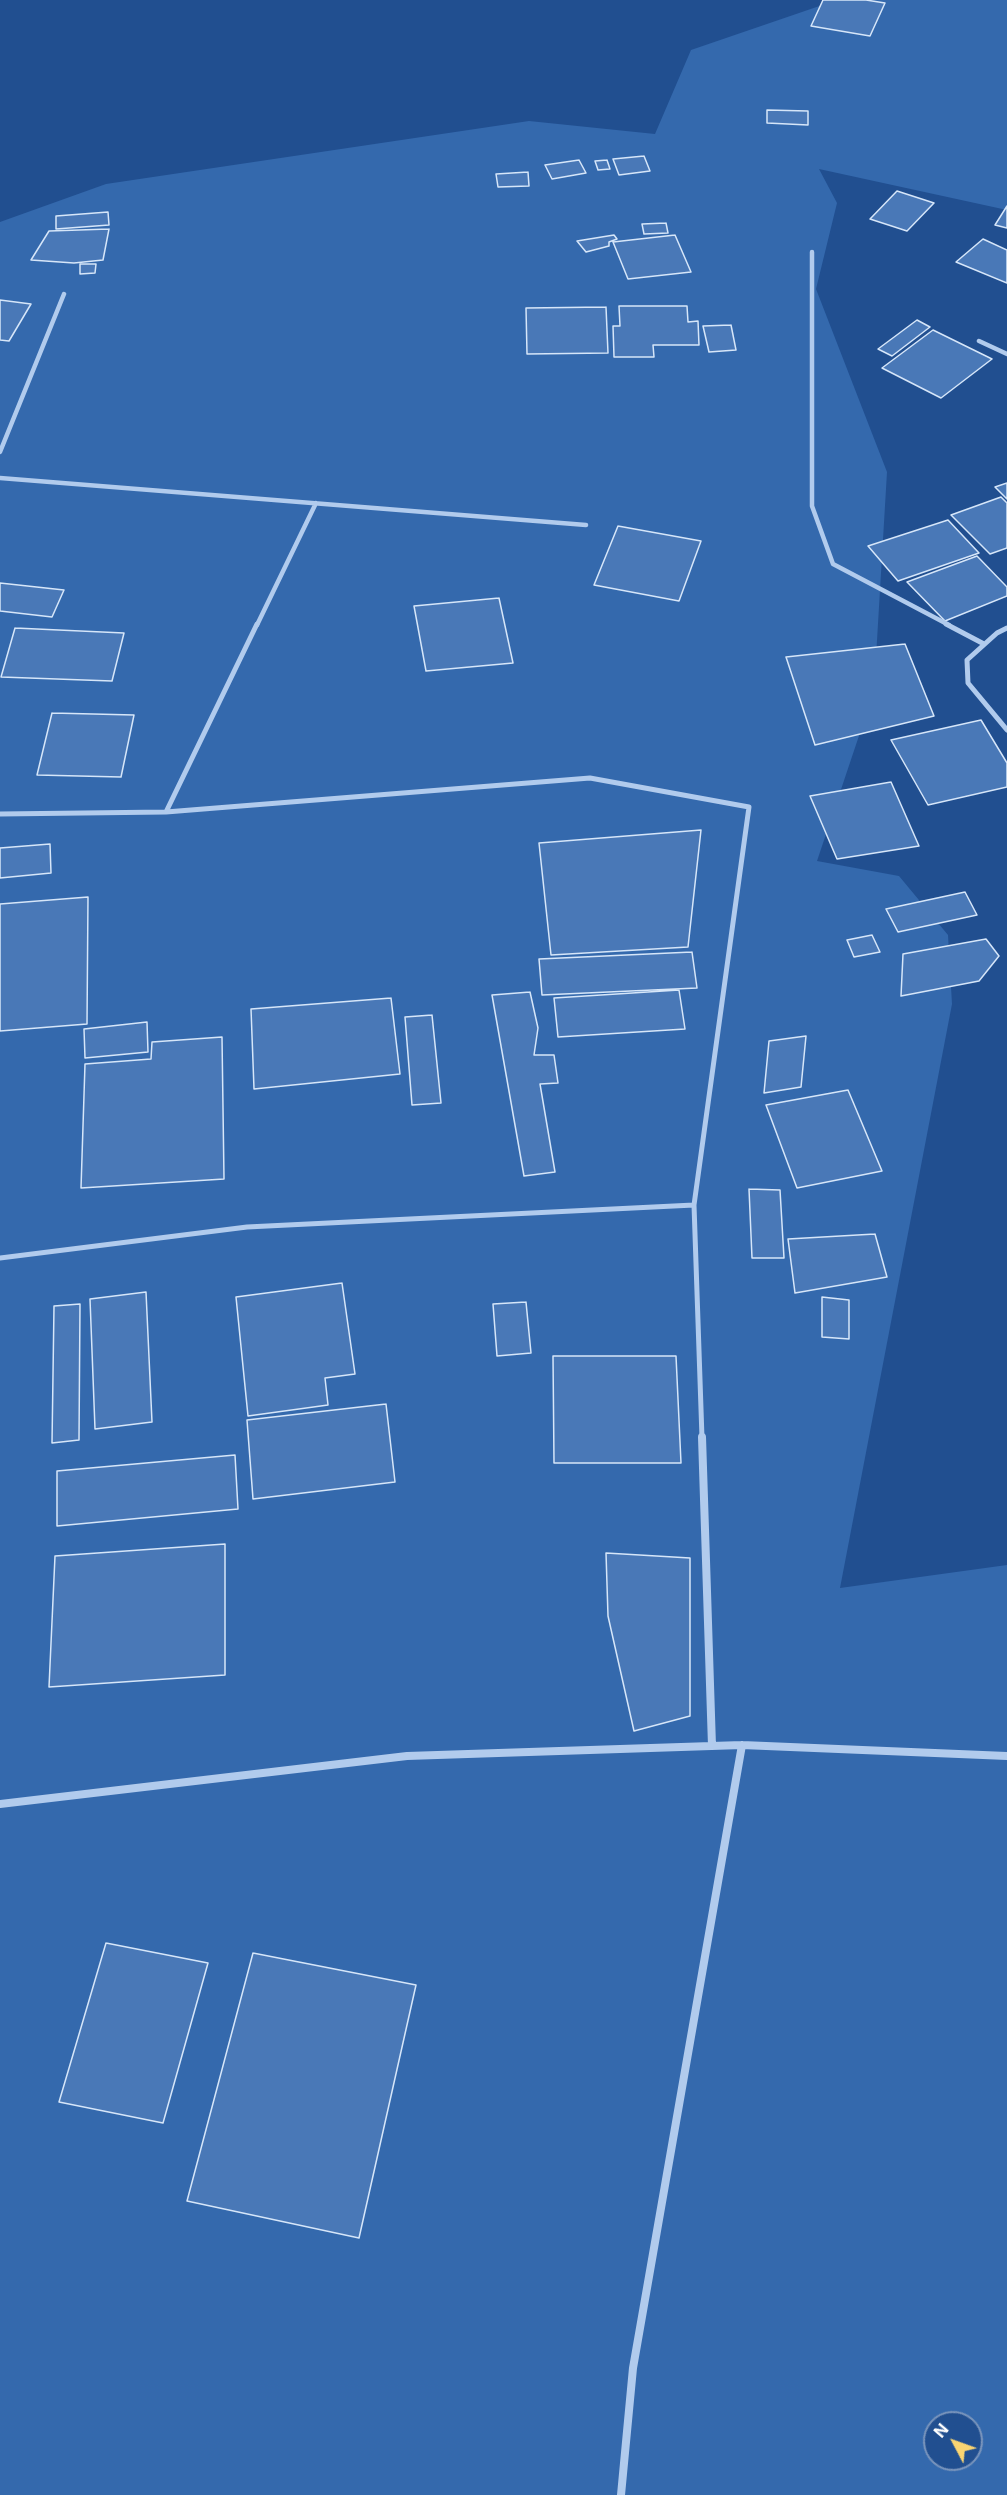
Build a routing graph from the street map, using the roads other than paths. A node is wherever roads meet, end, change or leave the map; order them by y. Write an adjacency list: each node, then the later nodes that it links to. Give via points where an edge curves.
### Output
1 (812, 252): 10 (street, via 812,506 832,564)
2 (64, 294): 5 (street)
3 (979, 341): 4 (street)
4 (1007, 354)
5 (0, 452)
6 (0, 478): 7 (street)
7 (316, 503): 8 (street); 12 (street)
8 (586, 525)
9 (1007, 628): 10 (street)
10 (984, 644): 11 (street, via 967,660 968,683)
11 (1007, 730)
12 (166, 812): 13 (street); 14 (street, via 590,778 749,807)
13 (0, 814)
14 (694, 1205): 15 (street, via 247,1227); 17 (street)
15 (0, 1258)
16 (742, 1745): 17 (street); 18 (street); 20 (street, via 633,2368)
17 (712, 1746): 19 (street, via 407,1756)
18 (1007, 1756)
19 (0, 1804)
20 (621, 2495)

